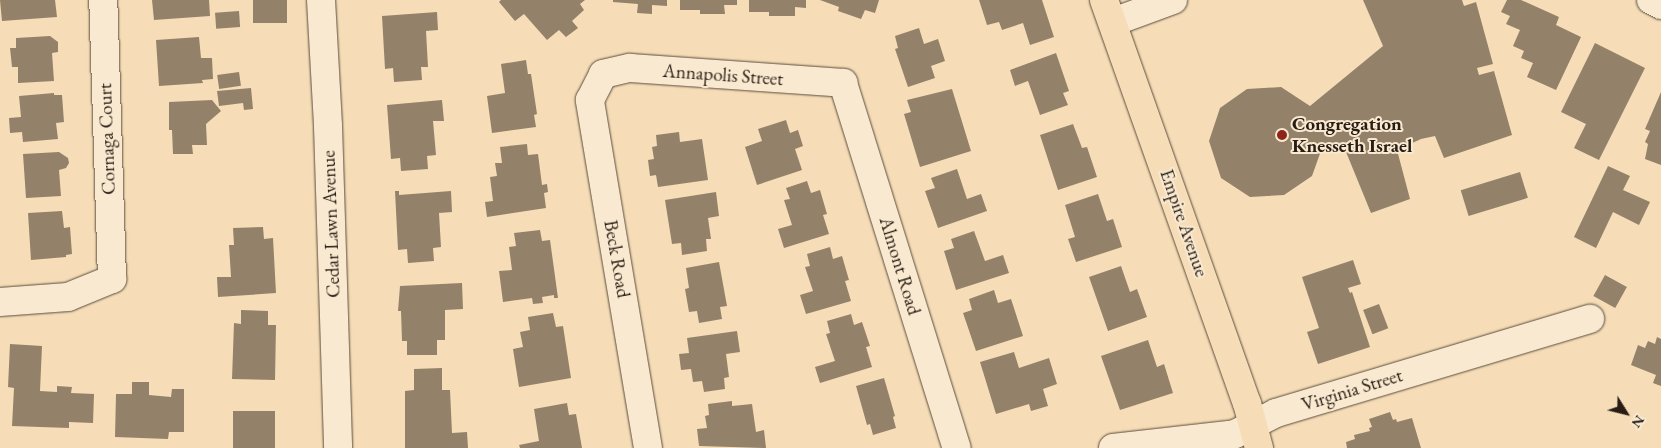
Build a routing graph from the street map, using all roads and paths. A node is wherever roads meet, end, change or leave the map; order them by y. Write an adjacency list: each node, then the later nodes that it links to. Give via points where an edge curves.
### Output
1 (102, 0): 9 (street, Cornaga Court, via 112,279 68,297)
2 (321, 0): 12 (street, Cedar Lawn Avenue)
3 (1173, 0): 6 (street)
4 (1651, 0): 5 (street)
5 (1661, 5)
6 (1109, 11): 11 (main road, Empire Avenue)
7 (604, 74): 8 (street, Annapolis Street, via 630,68); 13 (street, Beck Road, via 590,100)
8 (843, 84): 14 (street, Almont Road)
9 (0, 302)
10 (1590, 319): 11 (street, Virginia Street, via 1276,413)
11 (1257, 436): 15 (street, Virginia Street, via 1235,434)
12 (338, 448)
13 (648, 448)
14 (957, 448)
15 (1113, 448)

